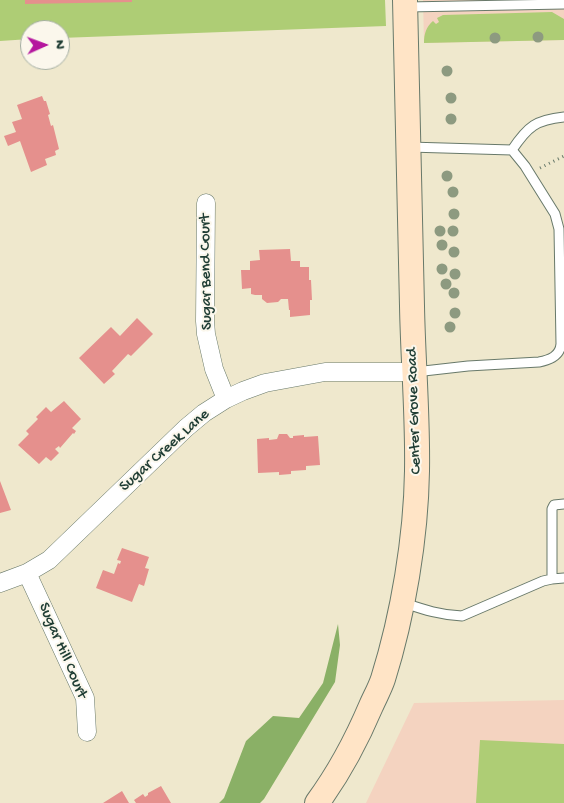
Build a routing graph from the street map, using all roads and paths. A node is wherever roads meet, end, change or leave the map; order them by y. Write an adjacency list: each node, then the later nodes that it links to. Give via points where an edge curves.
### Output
1 (540, 2): 2 (lane); 3 (lane)
2 (405, 4): 5 (street, Center Grove Road)
3 (564, 4)
4 (564, 117): 6 (lane, via 532,126)
5 (408, 147): 6 (lane); 12 (street, Center Grove Road)
6 (512, 150): 10 (lane, via 558,222)
7 (564, 156): 8 (path)
8 (538, 169)
9 (206, 202): 13 (street, Sugar Bend Court, via 206,334)
10 (562, 307): 11 (lane)
11 (562, 350): 12 (lane, via 544,361)
12 (414, 372): 13 (street, Sugar Creek Lane, via 325,372 265,383); 19 (street, Center Grove Road, via 417,473)
13 (226, 399): 15 (street, Sugar Creek Lane, via 204,412 49,560)
14 (564, 504): 17 (lane, via 554,505 552,509)
15 (27, 573): 18 (street, Sugar Creek Lane); 20 (street, Sugar Hill Court, via 85,698)
16 (564, 578): 17 (lane)
17 (552, 579): 19 (lane, via 462,616 429,612)
18 (0, 583)
19 (402, 602): 21 (street, Center Grove Road, via 382,681 359,733)
20 (87, 732)
21 (317, 803)

